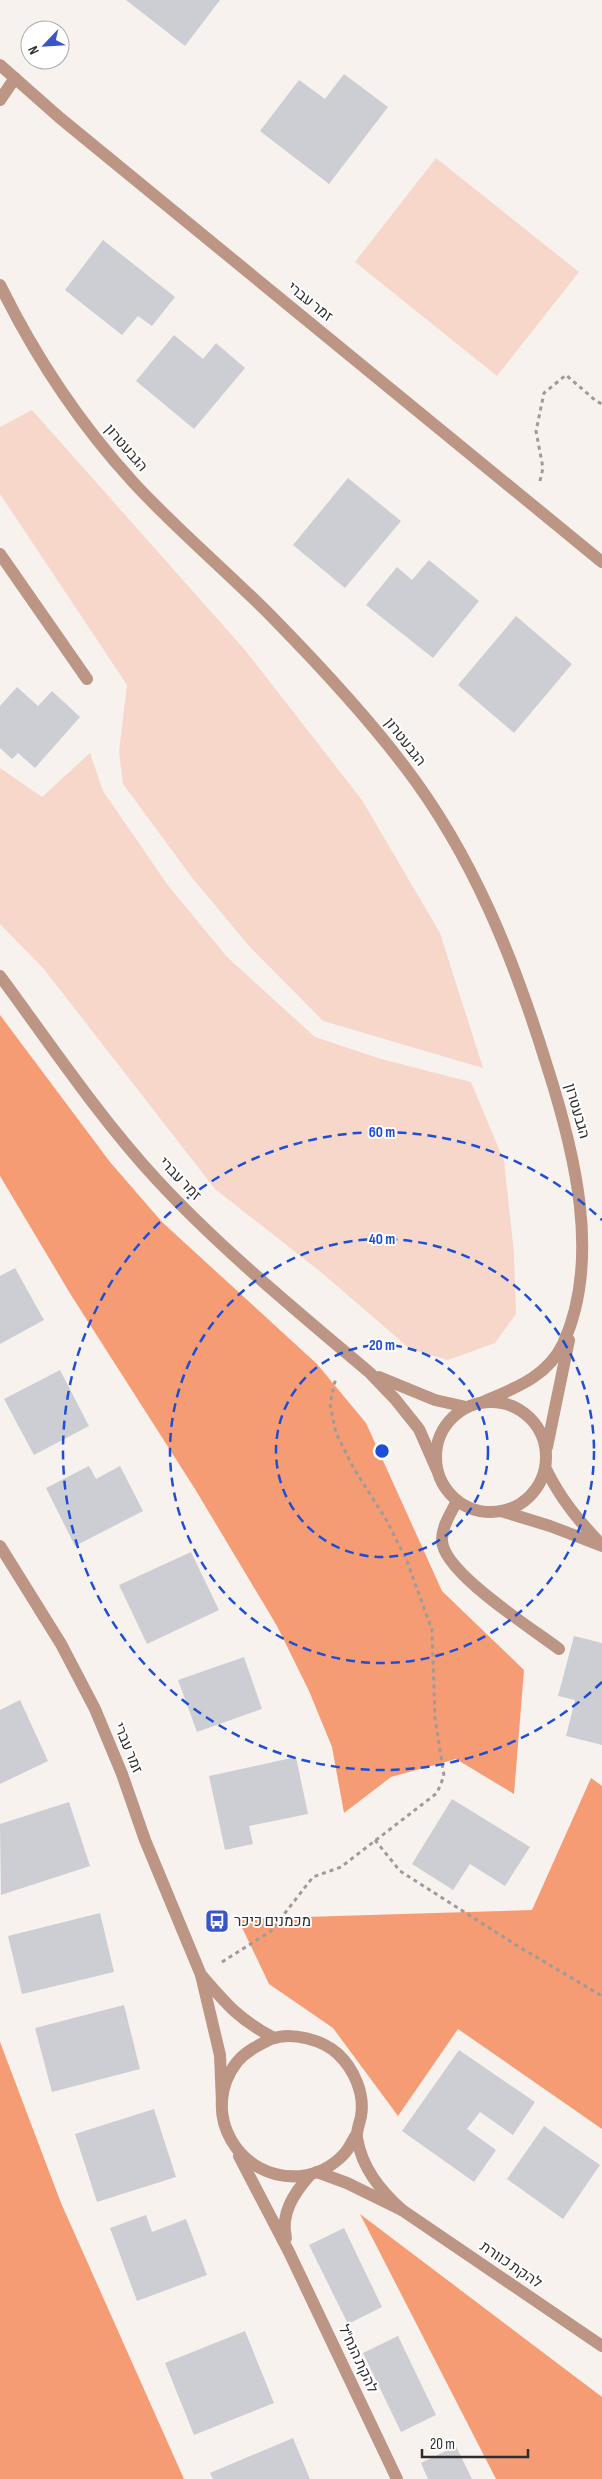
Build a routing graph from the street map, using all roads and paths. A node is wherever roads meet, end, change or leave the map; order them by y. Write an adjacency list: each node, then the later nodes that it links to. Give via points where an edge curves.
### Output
1 (0, 65): 2 (street, זמר עברי)
2 (15, 78): 3 (street); 6 (street, זמר עברי)
3 (0, 100)
4 (0, 285): 11 (street, הגבעטרון, via 54,381 90,432 163,513 272,617 346,695 406,768 473,875 514,964 564,1121 576,1170 583,1222 583,1267 579,1301)
5 (602, 404): 6 (path, via 566,375 544,393 536,431 544,468)
6 (534, 507): 8 (street, זמר עברי)
7 (0, 554): 9 (street)
8 (602, 562)
9 (87, 679)
10 (0, 976): 12 (street, זמר עברי, via 106,1118 157,1179)
11 (572, 1320): 14 (street, הגבעטרון, via 563,1345 544,1371 521,1386); 16 (street, הגבעטרון)
12 (342, 1350): 13 (street, זמר עברי); 24 (path, via 330,1404 336,1433 407,1561 432,1630 435,1718 444,1776 437,1793)
13 (370, 1373): 15 (street, זמר עברי, via 435,1400); 18 (street, זמר עברי, via 419,1429)
14 (483, 1402): 15 (street); 16 (street, via 501,1402 518,1408 532,1419 542,1434)
15 (466, 1407): 18 (street, via 441,1432 436,1450)
16 (546, 1452): 17 (street)
17 (546, 1469): 20 (street, via 539,1486 527,1500); 22 (street, via 573,1515)
18 (437, 1470): 19 (street)
19 (457, 1501): 20 (street, via 474,1510); 23 (street, via 443,1528 442,1542 447,1556 467,1580)
20 (501, 1511): 22 (street)
21 (0, 1546): 25 (street, זמר עברי, via 61,1644 95,1709 145,1840)
22 (602, 1546)
23 (559, 1648)
24 (375, 1840): 25 (path, via 341,1867 313,1877 271,1931); 26 (path, via 400,1871)
25 (202, 1975): 27 (street, זמר עברי, via 234,2013); 28 (street, זמר עברי, via 220,2055)
26 (602, 1996)
27 (274, 2038): 28 (street, via 254,2047 237,2062 226,2081); 29 (street, via 296,2036 318,2042 338,2053 352,2070 360,2092 362,2114)
28 (222, 2103): 30 (street, via 224,2125)
29 (356, 2135): 31 (street, via 344,2154); 32 (street, להקת כוורת, via 367,2168 382,2191)
30 (233, 2146): 31 (street, via 248,2162 268,2173 290,2177); 33 (street)
31 (313, 2174): 32 (street, להקת כוורת, via 347,2183); 33 (street, via 290,2203 283,2226)
32 (402, 2210): 34 (street, להקת כוורת)
33 (289, 2252): 35 (street, להקת הנח"ל)
34 (602, 2346)
35 (397, 2479)

